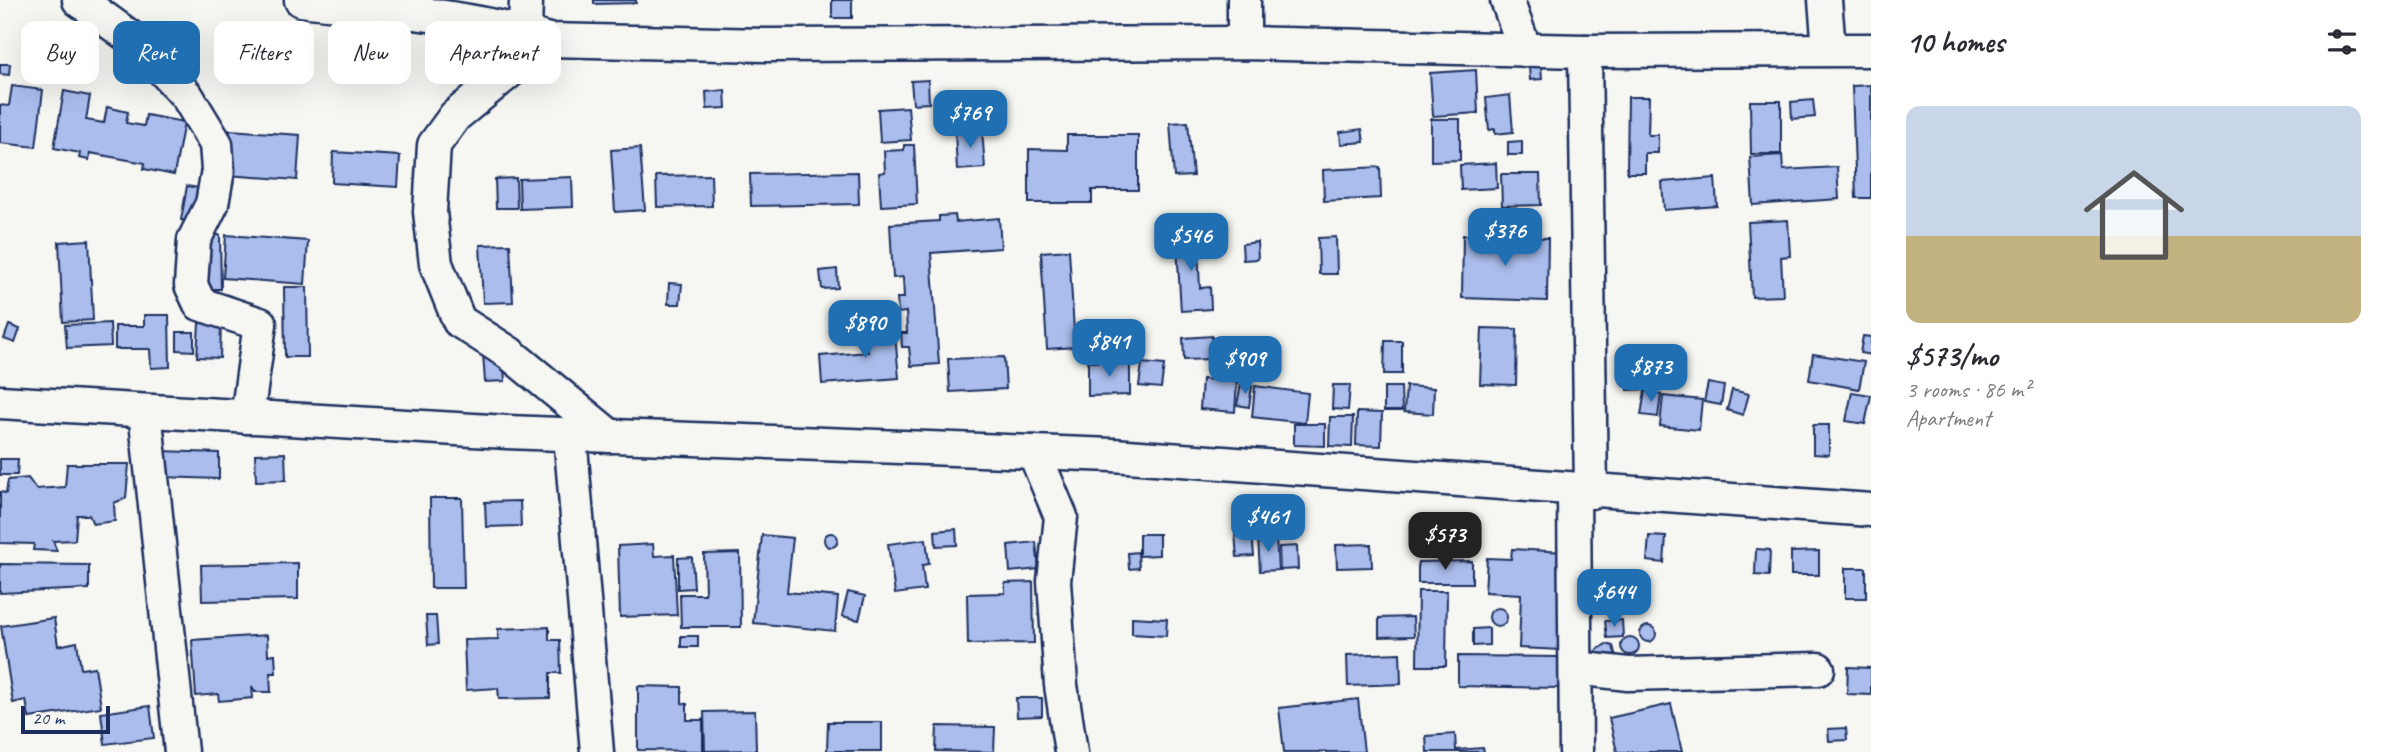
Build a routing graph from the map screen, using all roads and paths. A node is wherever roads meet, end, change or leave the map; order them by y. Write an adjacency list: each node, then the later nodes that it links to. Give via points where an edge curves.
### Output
1 (79, 0): 19 (street, via 137,42 187,96 216,144 218,170 212,204 194,240 191,285 200,304 260,324)
2 (301, 0): 7 (street)
3 (526, 0): 9 (street)
4 (1244, 0): 11 (street)
5 (1507, 0): 13 (street)
6 (1825, 0): 12 (street)
7 (340, 3): 8 (street)
8 (447, 21)
9 (532, 21)
10 (561, 37): 11 (street, via 765,45)
11 (1244, 43): 13 (street)
12 (1829, 49): 14 (street); 15 (street)
13 (1525, 50): 15 (street)
14 (1871, 50)
15 (1585, 51): 23 (street)
16 (487, 84): 21 (street, via 434,145 430,212 436,264 459,321 509,353)
17 (0, 402): 18 (street)
18 (145, 411): 19 (street); 27 (street)
19 (247, 417): 20 (street)
20 (570, 435): 21 (street); 28 (street)
21 (610, 436): 22 (street)
22 (1034, 452): 23 (street); 29 (street, via 1061,517 1054,581)
23 (1582, 491): 24 (street); 25 (street)
24 (1871, 510)
25 (1576, 668): 26 (street, via 1628,674); 30 (street)
26 (1818, 669)
27 (181, 752)
28 (597, 752)
29 (1071, 752)
30 (1576, 752)

